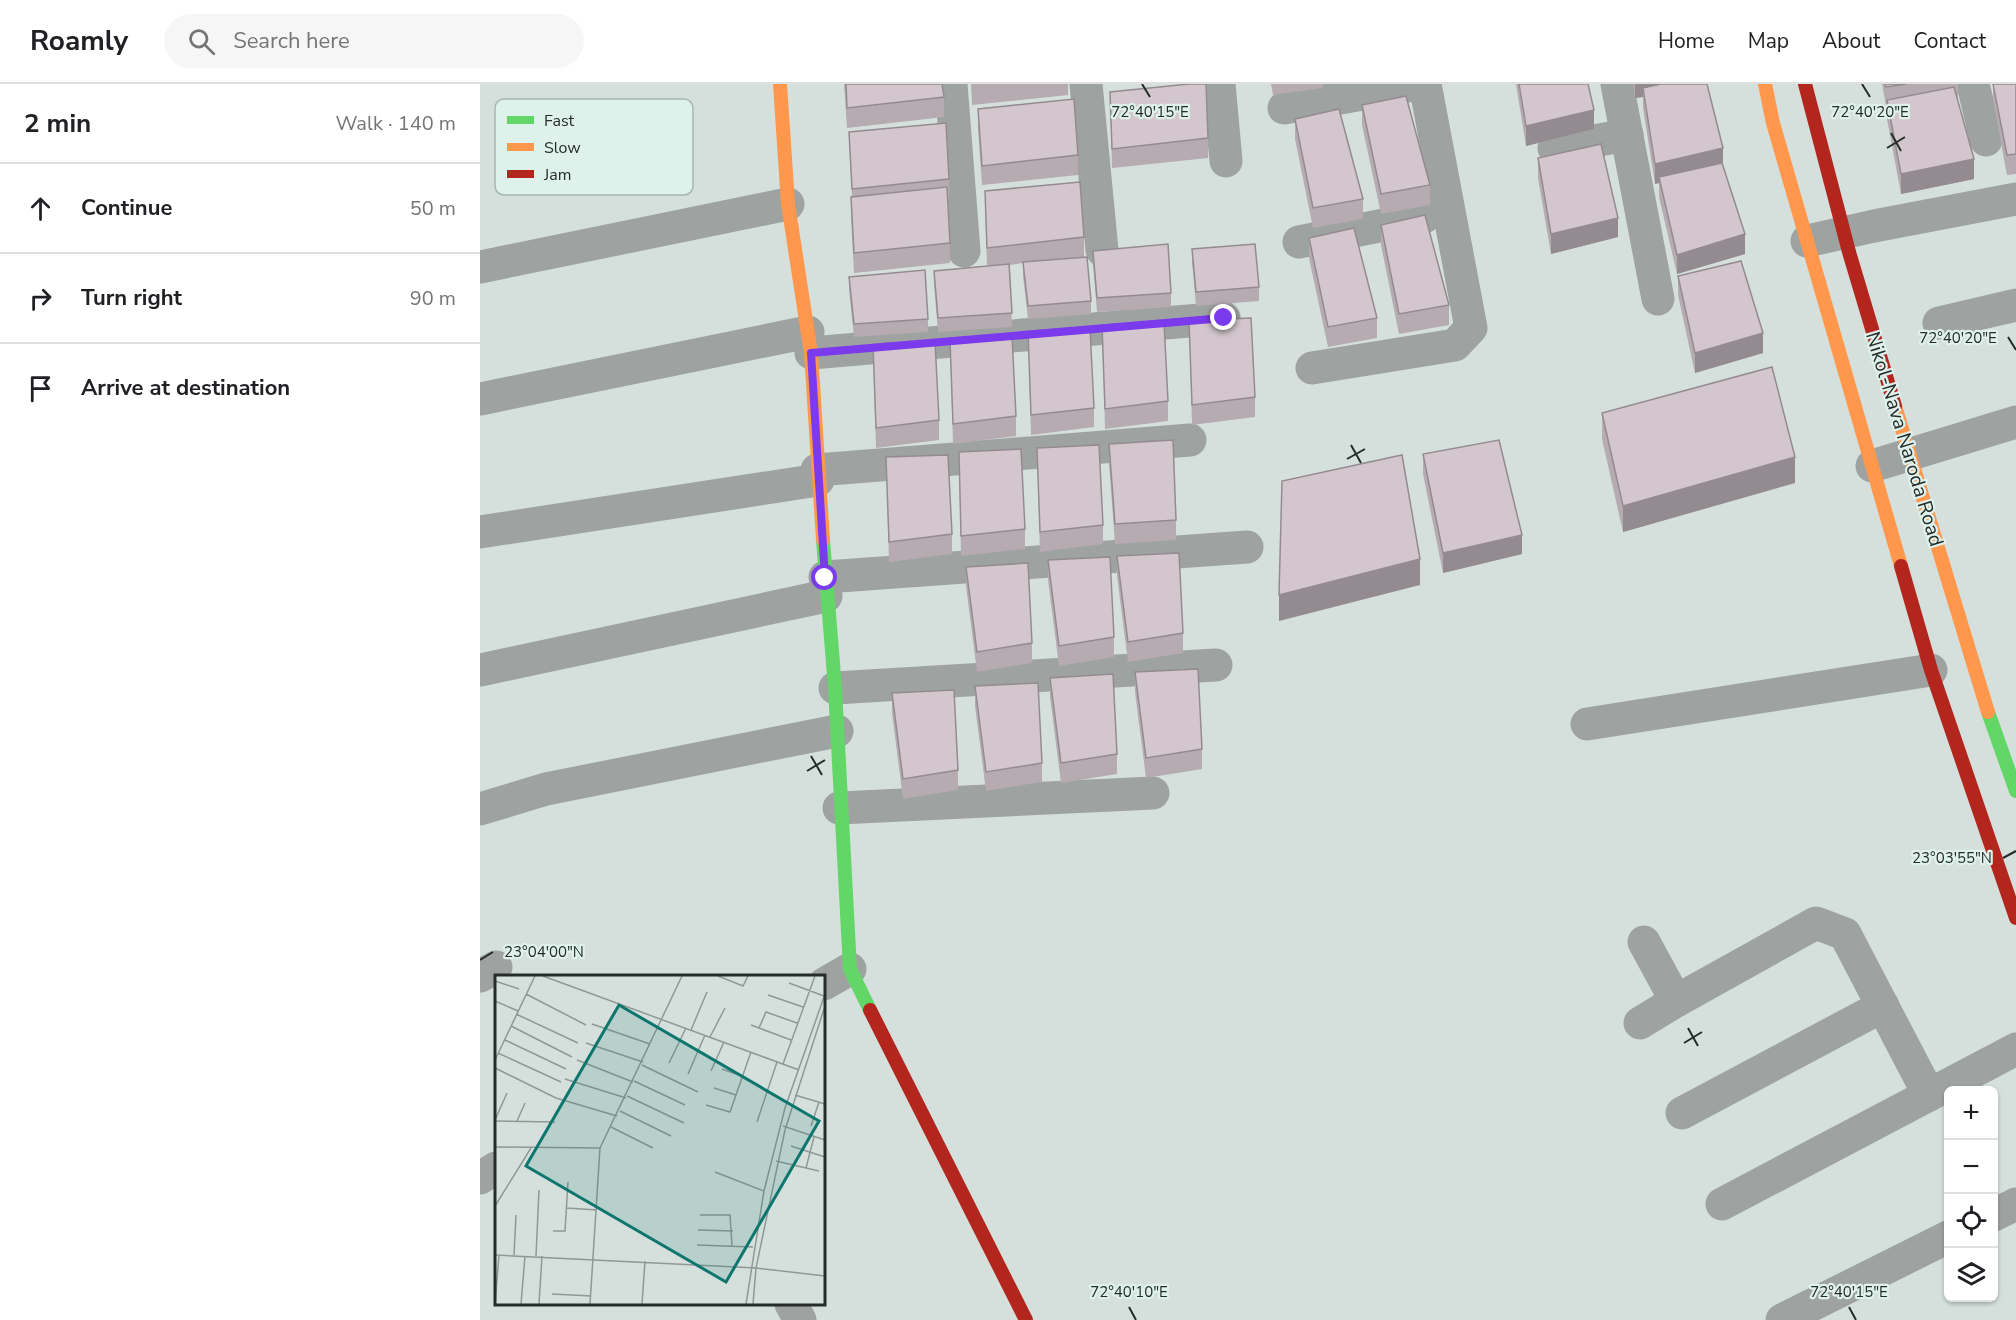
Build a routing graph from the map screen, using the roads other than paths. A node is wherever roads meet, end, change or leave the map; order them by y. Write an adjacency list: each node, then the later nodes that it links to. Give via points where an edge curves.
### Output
1 (780, 84): 17 (street)
2 (951, 84): 23 (street)
3 (1086, 84): 22 (street)
4 (1219, 84): 15 (street)
5 (1419, 84): 11 (street)
6 (1425, 84): 18 (street)
7 (1617, 84): 12 (street)
8 (1765, 84): 20 (street)
9 (1805, 84): 19 (street, Nikol-Nava Naroda Road)
10 (1973, 84): 13 (street)
11 (1284, 108)
12 (1627, 135): 14 (street); 25 (street)
13 (1986, 140)
14 (1554, 148)
15 (1226, 161)
16 (2016, 199): 19 (street)
17 (788, 204): 24 (street); 29 (street)
18 (1448, 212): 21 (street); 30 (street, via 1471,328 1455,345)
19 (1844, 233): 20 (street); 34 (street, Nikol-Nava Naroda Road)
20 (1807, 241): 35 (street)
21 (1299, 242)
22 (1102, 250)
23 (964, 251)
24 (480, 267)
25 (1658, 298)
26 (2016, 305): 28 (street)
27 (1224, 318): 29 (street)
28 (1939, 324)
29 (809, 343): 31 (street); 36 (street)
30 (1312, 368)
31 (480, 399)
32 (2016, 422): 34 (street)
33 (1190, 440): 36 (street)
34 (1910, 455): 35 (street); 46 (street, Nikol-Nava Naroda Road, via 1984,701)
35 (1872, 466): 42 (street)
36 (818, 475): 37 (street); 39 (street)
37 (480, 532)
38 (1246, 547): 39 (street)
39 (825, 587): 41 (street); 43 (street)
40 (1216, 665): 43 (street)
41 (480, 670)
42 (1931, 670): 44 (street); 50 (street)
43 (835, 688): 45 (street)
44 (1587, 724)
45 (837, 731): 48 (street); 49 (street, via 546,789)
46 (2016, 791)
47 (1153, 793): 48 (street)
48 (840, 808): 52 (street)
49 (480, 809)
50 (2016, 918)
51 (1644, 942): 53 (street)
52 (837, 976): 67 (street)
53 (1676, 1001): 54 (street, via 1816,923 1845,934); 55 (street)
54 (1884, 1006): 57 (street); 58 (street)
55 (1640, 1023)
56 (2016, 1049): 57 (street)
57 (1929, 1095): 61 (street)
58 (1682, 1113)
59 (495, 1169): 60 (street)
60 (480, 1178)
61 (1722, 1204)
62 (2016, 1204): 63 (street)
63 (1998, 1213)
64 (1944, 1239): 68 (street)
65 (792, 1305): 66 (street)
66 (800, 1320)
67 (1026, 1320)
68 (1782, 1320)

